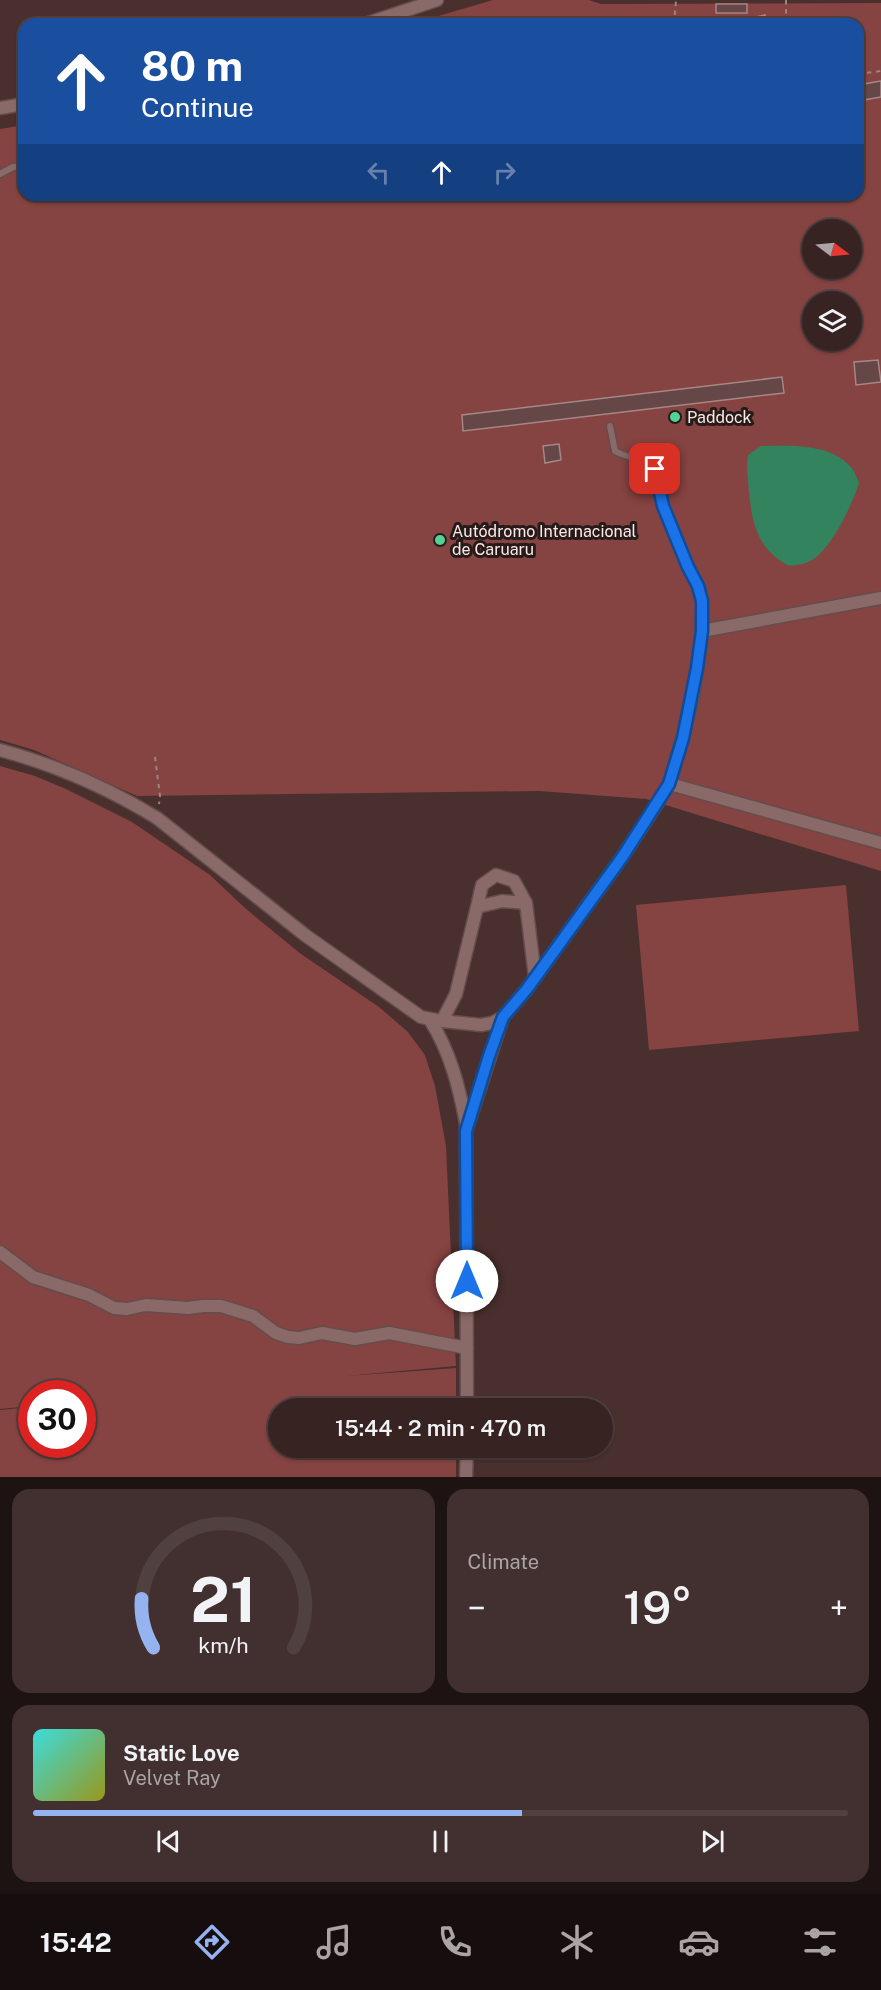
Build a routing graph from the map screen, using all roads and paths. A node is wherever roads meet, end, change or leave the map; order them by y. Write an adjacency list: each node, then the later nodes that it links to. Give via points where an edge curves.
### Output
1 (437, 0): 4 (street)
2 (676, 0): 5 (path)
3 (786, 0): 6 (path)
4 (383, 18)
5 (674, 18)
6 (786, 18)
7 (881, 71): 8 (path)
8 (864, 73)
9 (18, 105): 10 (street)
10 (0, 108)
11 (18, 167): 12 (lane)
12 (0, 174)
13 (610, 426): 15 (lane, via 615,451 655,469 663,506 698,586)
14 (881, 598): 15 (street)
15 (701, 626): 18 (street, via 693,697)
16 (0, 750): 19 (street, via 76,775)
17 (155, 757): 19 (path, via 160,796)
18 (669, 784): 20 (street); 23 (street, via 623,856)
19 (157, 818): 25 (street, via 305,935 421,1017)
20 (881, 843)
21 (526, 903): 22 (street, via 502,901); 22 (street, via 514,881 496,875 482,885); 23 (street)
22 (477, 907): 25 (street, via 456,994)
23 (535, 977): 24 (street)
24 (503, 1017): 25 (street, via 481,1024); 26 (street)
25 (436, 1021): 26 (street, via 460,1091)
26 (466, 1131): 28 (street)
27 (0, 1252): 28 (street, via 33,1277 89,1295 114,1308 221,1306 253,1316 288,1337 322,1333 356,1339 389,1333)
28 (467, 1348): 29 (street)
29 (467, 1398)
30 (466, 1458): 31 (street)
31 (466, 1477)

